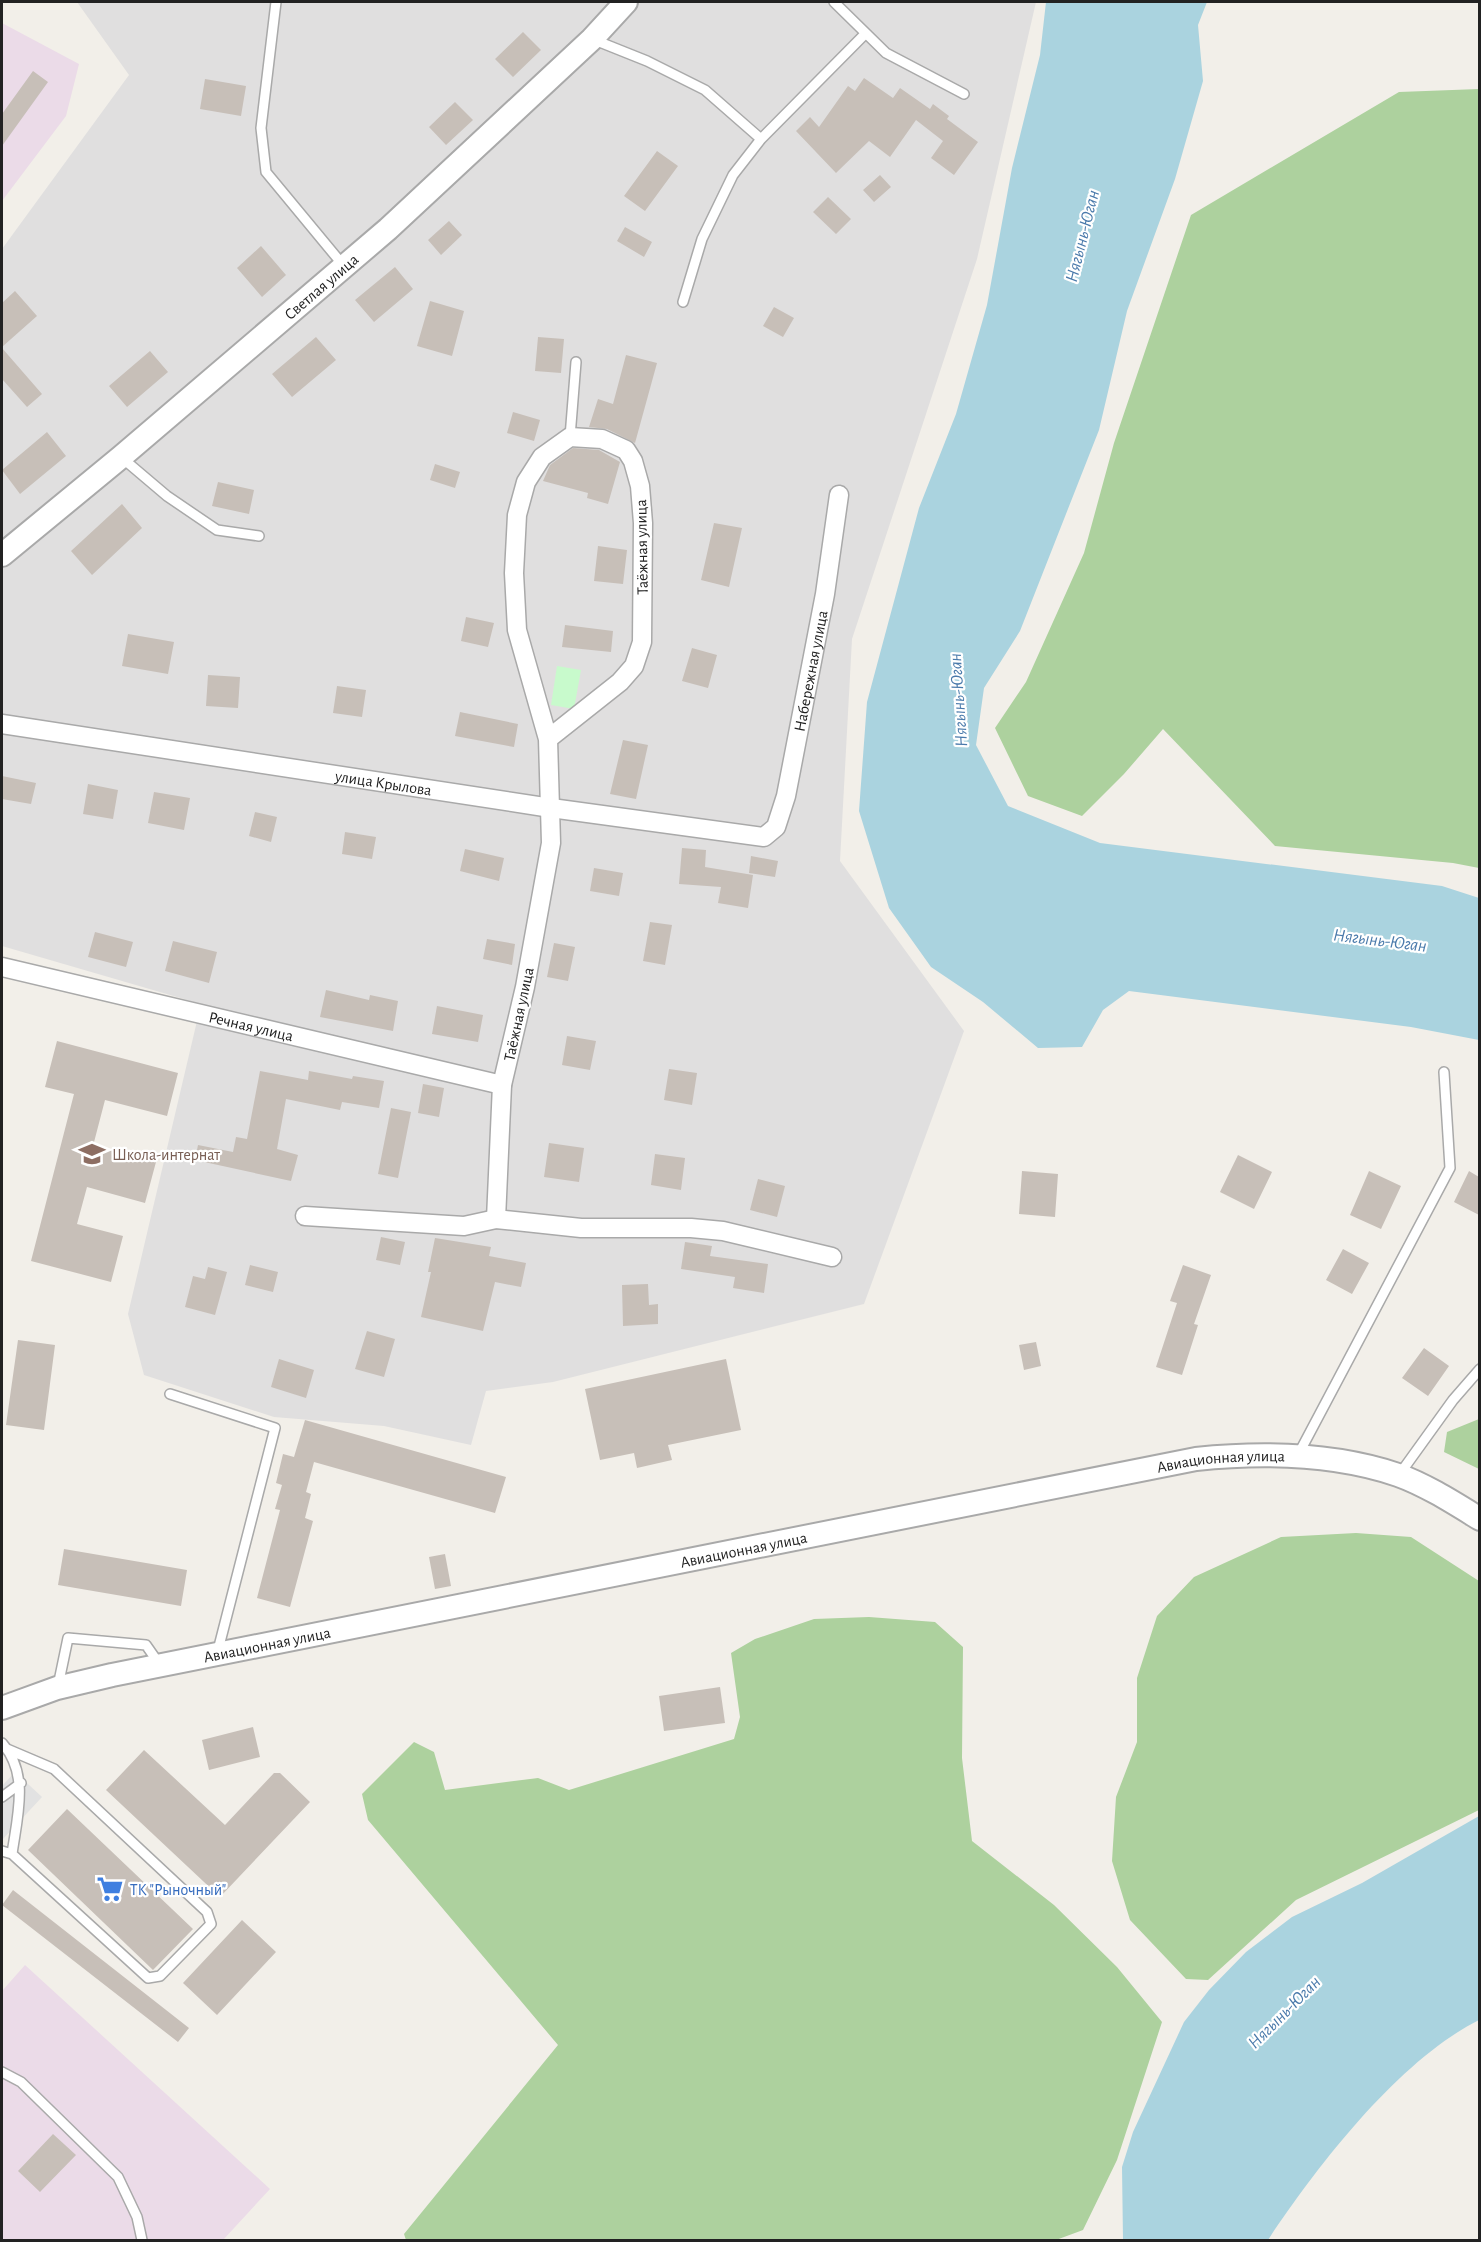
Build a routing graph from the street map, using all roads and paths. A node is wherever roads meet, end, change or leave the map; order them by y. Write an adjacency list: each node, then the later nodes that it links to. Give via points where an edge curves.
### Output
1 (276, 2): 8 (lane, via 261,128 266,172)
2 (627, 2): 5 (street, Светлая улица)
3 (834, 2): 4 (lane)
4 (865, 34): 6 (lane, via 886,53); 7 (lane)
5 (592, 39): 7 (lane, via 705,90); 8 (street, Светлая улица, via 388,229)
6 (964, 94)
7 (761, 139): 9 (lane, via 733,176 702,239)
8 (343, 265): 12 (street, Светлая улица)
9 (683, 302)
10 (576, 362): 11 (lane)
11 (570, 437): 17 (street, Таёжная улица, via 542,456 526,482 517,515 517,630); 17 (street, Таёжная улица, via 602,440 626,450 633,461 643,523 642,642 634,666 620,682)
12 (121, 457): 14 (lane, via 167,496 217,530); 15 (street, Светлая улица)
13 (839, 495): 19 (street, Набережная улица, via 825,594 786,796 776,827)
14 (259, 536)
15 (2, 555)
16 (2, 724): 18 (street, улица Крылова)
17 (548, 739): 18 (street, Таёжная улица)
18 (551, 808): 19 (street, улица Крылова); 22 (street, Таёжная улица, via 551,843)
19 (764, 837)
20 (2, 967): 22 (street, Речная улица)
21 (1443, 1072): 28 (lane, via 1450,1168)
22 (502, 1085): 24 (street, Таёжная улица)
23 (305, 1216): 24 (street, via 464,1226)
24 (496, 1219): 25 (street, via 581,1228 723,1231)
25 (832, 1257)
26 (1479, 1369): 29 (lane)
27 (170, 1394): 31 (lane, via 274,1428)
28 (1298, 1455): 29 (street, Авиационная улица); 31 (street, Авиационная улица, via 1196,1459)
29 (1399, 1475): 30 (street, Авиационная улица)
30 (1479, 1519)
31 (218, 1654): 32 (street, Авиационная улица)
32 (160, 1665): 33 (street, Авиационная улица); 33 (lane, via 146,1645 68,1638)
33 (57, 1688): 34 (street, Авиационная улица)
34 (2, 1708)
35 (4, 1746): 36 (lane); 39 (lane, via 54,1769 207,1912 211,1924 160,1976 148,1978)
36 (21, 1783): 37 (lane); 39 (lane)
37 (2, 1797)
38 (2, 1851): 39 (lane)
39 (12, 1854)
40 (2, 2072): 41 (lane, via 21,2082 118,2177 137,2217)
41 (142, 2241)

